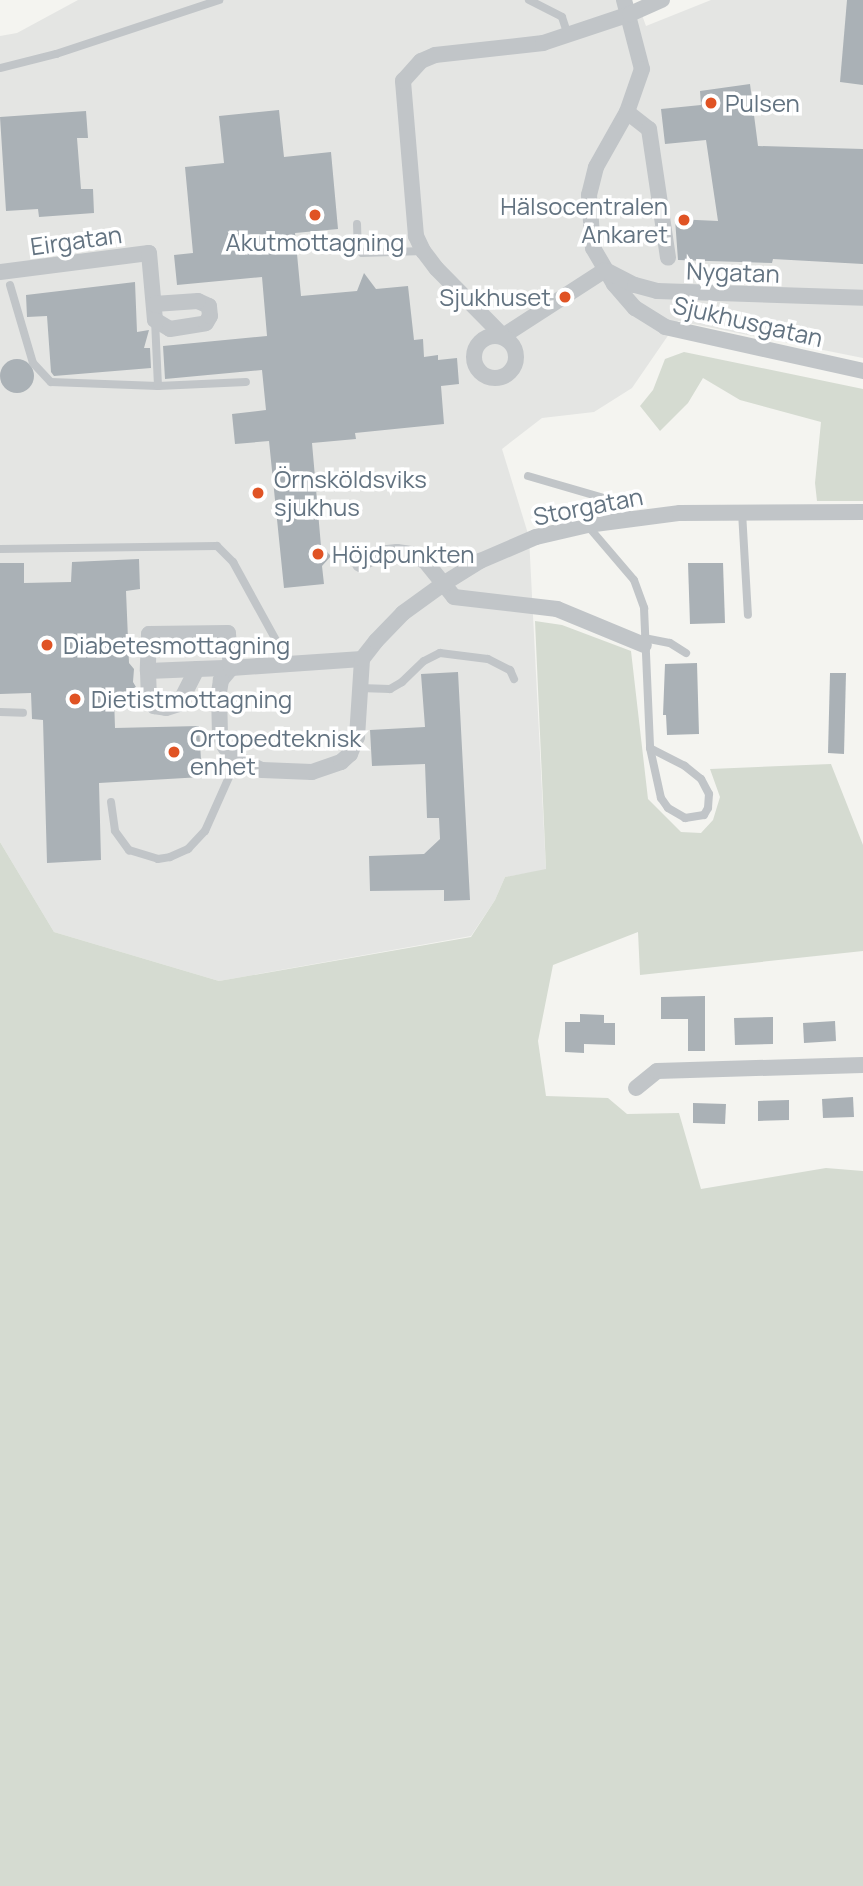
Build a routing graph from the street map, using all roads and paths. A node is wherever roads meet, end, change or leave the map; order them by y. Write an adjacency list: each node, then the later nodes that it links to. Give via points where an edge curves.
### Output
1 (219, 0): 6 (lane)
2 (529, 0): 5 (lane, via 562,17)
3 (662, 0): 4 (street)
4 (627, 7): 5 (street); 7 (street, Sjukhusgatan, via 642,69)
5 (568, 35): 9 (street, via 519,48 435,55 405,76 411,192 416,236)
6 (0, 68)
7 (627, 112): 10 (street, Sjukhusgatan, via 649,129); 11 (street, Sjukhusgatan, via 596,167 589,195 593,248)
8 (357, 223): 9 (lane, via 362,253)
9 (423, 251): 11 (street, via 503,336)
10 (668, 258)
11 (605, 270): 13 (street, Nygatan, via 657,291); 15 (street, Sjukhusgatan, via 635,308 665,327)
12 (5, 279): 14 (street, Eirgatan, via 149,253); 17 (lane, via 33,363 51,382)
13 (863, 298)
14 (155, 312): 17 (lane)
15 (863, 371)
16 (246, 382): 17 (lane)
17 (158, 386)
18 (528, 476): 21 (lane, via 614,501)
19 (742, 512): 20 (street, Storgatan); 21 (street, Storgatan); 26 (lane)
20 (863, 512)
21 (632, 518): 22 (street, Storgatan)
22 (587, 525): 25 (street, Storgatan, via 505,549); 27 (lane, via 634,580 643,608)
23 (0, 549): 30 (lane, via 217,547 233,562)
24 (360, 564): 25 (street, via 378,554 411,554 425,561)
25 (443, 584): 27 (street, via 454,597 557,609); 29 (street, Storgatan, via 402,613)
26 (748, 615)
27 (644, 641): 28 (lane, via 670,643); 38 (lane)
28 (687, 653)
29 (362, 659): 30 (street); 35 (street)
30 (289, 664): 31 (street)
31 (231, 668): 32 (street); 33 (street, via 228,634 149,634); 39 (street, via 219,687 220,735)
32 (197, 669): 33 (street); 33 (street, via 183,699 172,708 154,706 149,700)
33 (148, 671)
34 (514, 679): 35 (lane, via 510,670 488,659 440,653 390,689)
35 (360, 688): 39 (street, via 356,737 350,754 334,766 286,772)
36 (0, 712): 37 (lane)
37 (23, 713)
38 (650, 748): 38 (lane, via 655,779 668,808 685,818 704,815 709,794 701,779)
39 (237, 759): 40 (lane, via 205,831 188,849 170,857 158,859 129,850 115,831)
40 (111, 802)
41 (863, 1065): 42 (street, via 657,1071)
42 (636, 1088)

